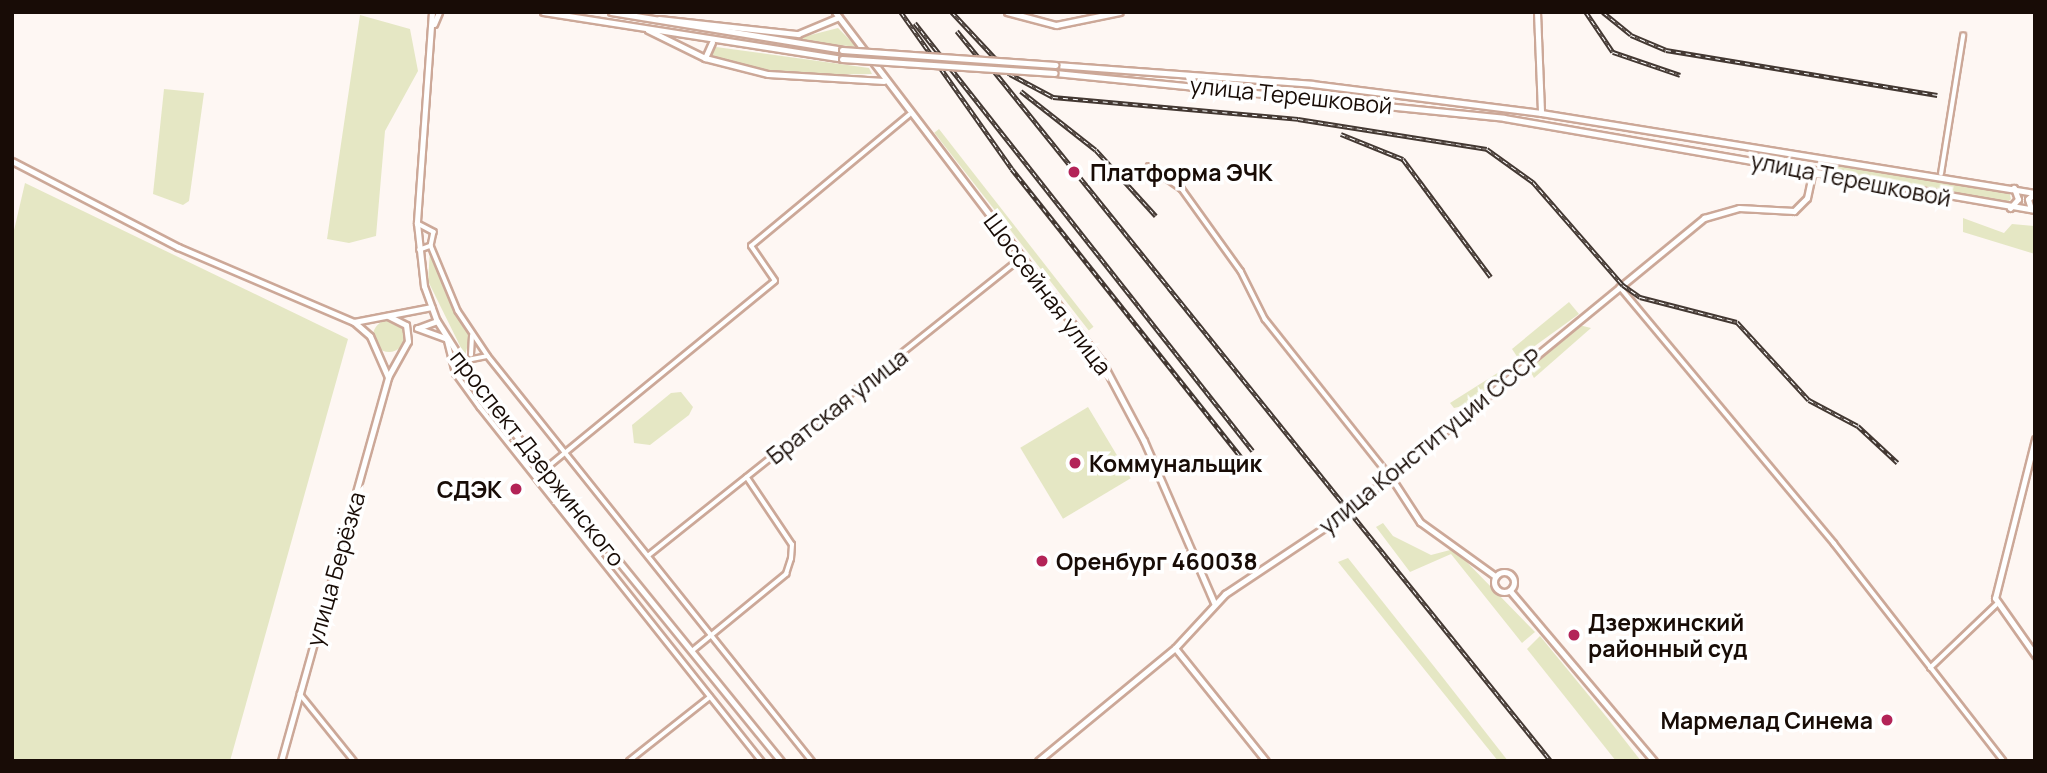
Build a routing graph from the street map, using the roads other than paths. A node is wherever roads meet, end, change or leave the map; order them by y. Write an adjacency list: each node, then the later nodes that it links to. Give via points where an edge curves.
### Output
1 (432, 12): 12 (main road)
2 (439, 12): 12 (main road)
3 (543, 12): 13 (main road, улица Терешковой)
4 (611, 12): 9 (main road, улица Терешковой)
5 (1007, 12): 6 (main road, via 1056,25)
6 (1119, 12)
7 (1536, 12): 22 (main road)
8 (837, 14): 11 (main road, via 799,34); 19 (main road, Шоссейная улица)
9 (635, 17): 10 (main road, улица Терешковой); 13 (main road)
10 (649, 20): 11 (main road); 15 (main road, улица Терешковой)
11 (720, 21): 15 (main road)
12 (434, 24): 34 (main road, проспект Дзержинского)
13 (633, 28): 14 (main road, улица Терешковой)
14 (648, 30): 17 (main road, улица Терешковой); 18 (main road)
15 (715, 33): 20 (main road, улица Терешковой, bridge, via 842,50)
16 (1963, 36): 29 (street)
17 (712, 42): 18 (main road); 21 (main road, улица Терешковой, bridge, via 842,59)
18 (705, 58): 19 (main road, via 799,80)
19 (884, 81): 23 (main road, Шоссейная улица)
20 (1368, 91): 21 (main road); 22 (main road, улица Терешковой)
21 (1367, 101): 24 (main road, улица Терешковой)
22 (1541, 113): 24 (main road); 25 (main road, улица Терешковой)
23 (909, 115): 37 (main road, Шоссейная улица); 56 (street, via 751,246 775,281)
24 (1539, 124): 28 (main road, улица Терешковой)
25 (1815, 156): 28 (main road, улица Конституции СССР); 29 (main road, улица Терешковой)
26 (12, 161): 43 (main road, via 178,247)
27 (1149, 166): 58 (street, via 1182,189 1241,271 1265,318)
28 (1813, 170): 32 (main road, улица Терешковой); 38 (main road, улица Конституции СССР, via 1798,209 1715,212)
29 (1941, 174): 30 (main road, улица Терешковой)
30 (2011, 187): 31 (main road, улица Терешковой); 32 (main road, via 2018,200)
31 (2035, 193): 33 (main road, via 2028,199)
32 (2010, 208): 33 (main road, улица Терешковой)
33 (2033, 210)
34 (416, 223): 35 (street, via 432,228); 36 (main road, проспект Дзержинского)
35 (431, 246): 36 (street); 46 (street)
36 (418, 250): 39 (main road, проспект Дзержинского)
37 (1024, 256): 59 (street, Братская улица); 65 (main road, Шоссейная улица, via 1124,400)
38 (1620, 287): 58 (main road, улица Конституции СССР); 71 (street)
39 (432, 307): 40 (main road); 42 (main road, проспект Дзержинского)
40 (388, 316): 41 (main road); 45 (main road)
41 (378, 320): 43 (main road); 47 (main road)
42 (437, 321): 44 (main road); 48 (main road, проспект Дзержинского)
43 (354, 322): 47 (main road)
44 (417, 328): 45 (main road); 48 (main road)
45 (408, 331): 50 (main road)
46 (472, 334): 51 (street); 52 (street)
47 (370, 336): 49 (main road)
48 (447, 340): 53 (main road, проспект Дзержинского); 64 (street, via 456,374)
49 (379, 354): 50 (main road); 54 (main road)
50 (397, 354): 54 (main road, улица Берёзка)
51 (471, 355): 52 (street); 53 (street)
52 (488, 356): 56 (street)
53 (460, 362): 57 (main road, проспект Дзержинского)
54 (388, 377): 72 (main road, улица Берёзка)
55 (2035, 439): 66 (main road)
56 (565, 453): 57 (street); 60 (street)
57 (544, 470): 62 (main road, проспект Дзержинского)
58 (1390, 476): 61 (main road, via 1420,522); 65 (main road, улица Конституции СССР, bridge, via 1330,524)
59 (747, 478): 60 (street, Братская улица); 67 (street, via 792,545 791,559 786,574)
60 (649, 555): 67 (street)
61 (1494, 576): 63 (main road, via 1496,586); 63 (main road, via 1509,575)
62 (642, 592): 64 (street); 69 (main road, проспект Дзержинского)
63 (1511, 592): 82 (main road)
64 (633, 599): 73 (street)
65 (1214, 603): 68 (main road, улица Конституции СССР)
66 (1996, 606): 70 (main road); 71 (street)
67 (713, 634): 69 (street); 79 (street)
68 (1175, 648): 80 (main road, улица Конституции СССР); 81 (main road)
69 (692, 652): 78 (main road, проспект Дзержинского)
70 (2035, 655)
71 (1930, 667): 83 (street)
72 (300, 694): 74 (main road, улица Берёзка); 75 (street)
73 (710, 696): 76 (street); 77 (street)
74 (281, 761)
75 (354, 761)
76 (629, 761)
77 (762, 761)
78 (781, 761)
79 (812, 761)
80 (1038, 761)
81 (1266, 761)
82 (1654, 761)
83 (2004, 761)

